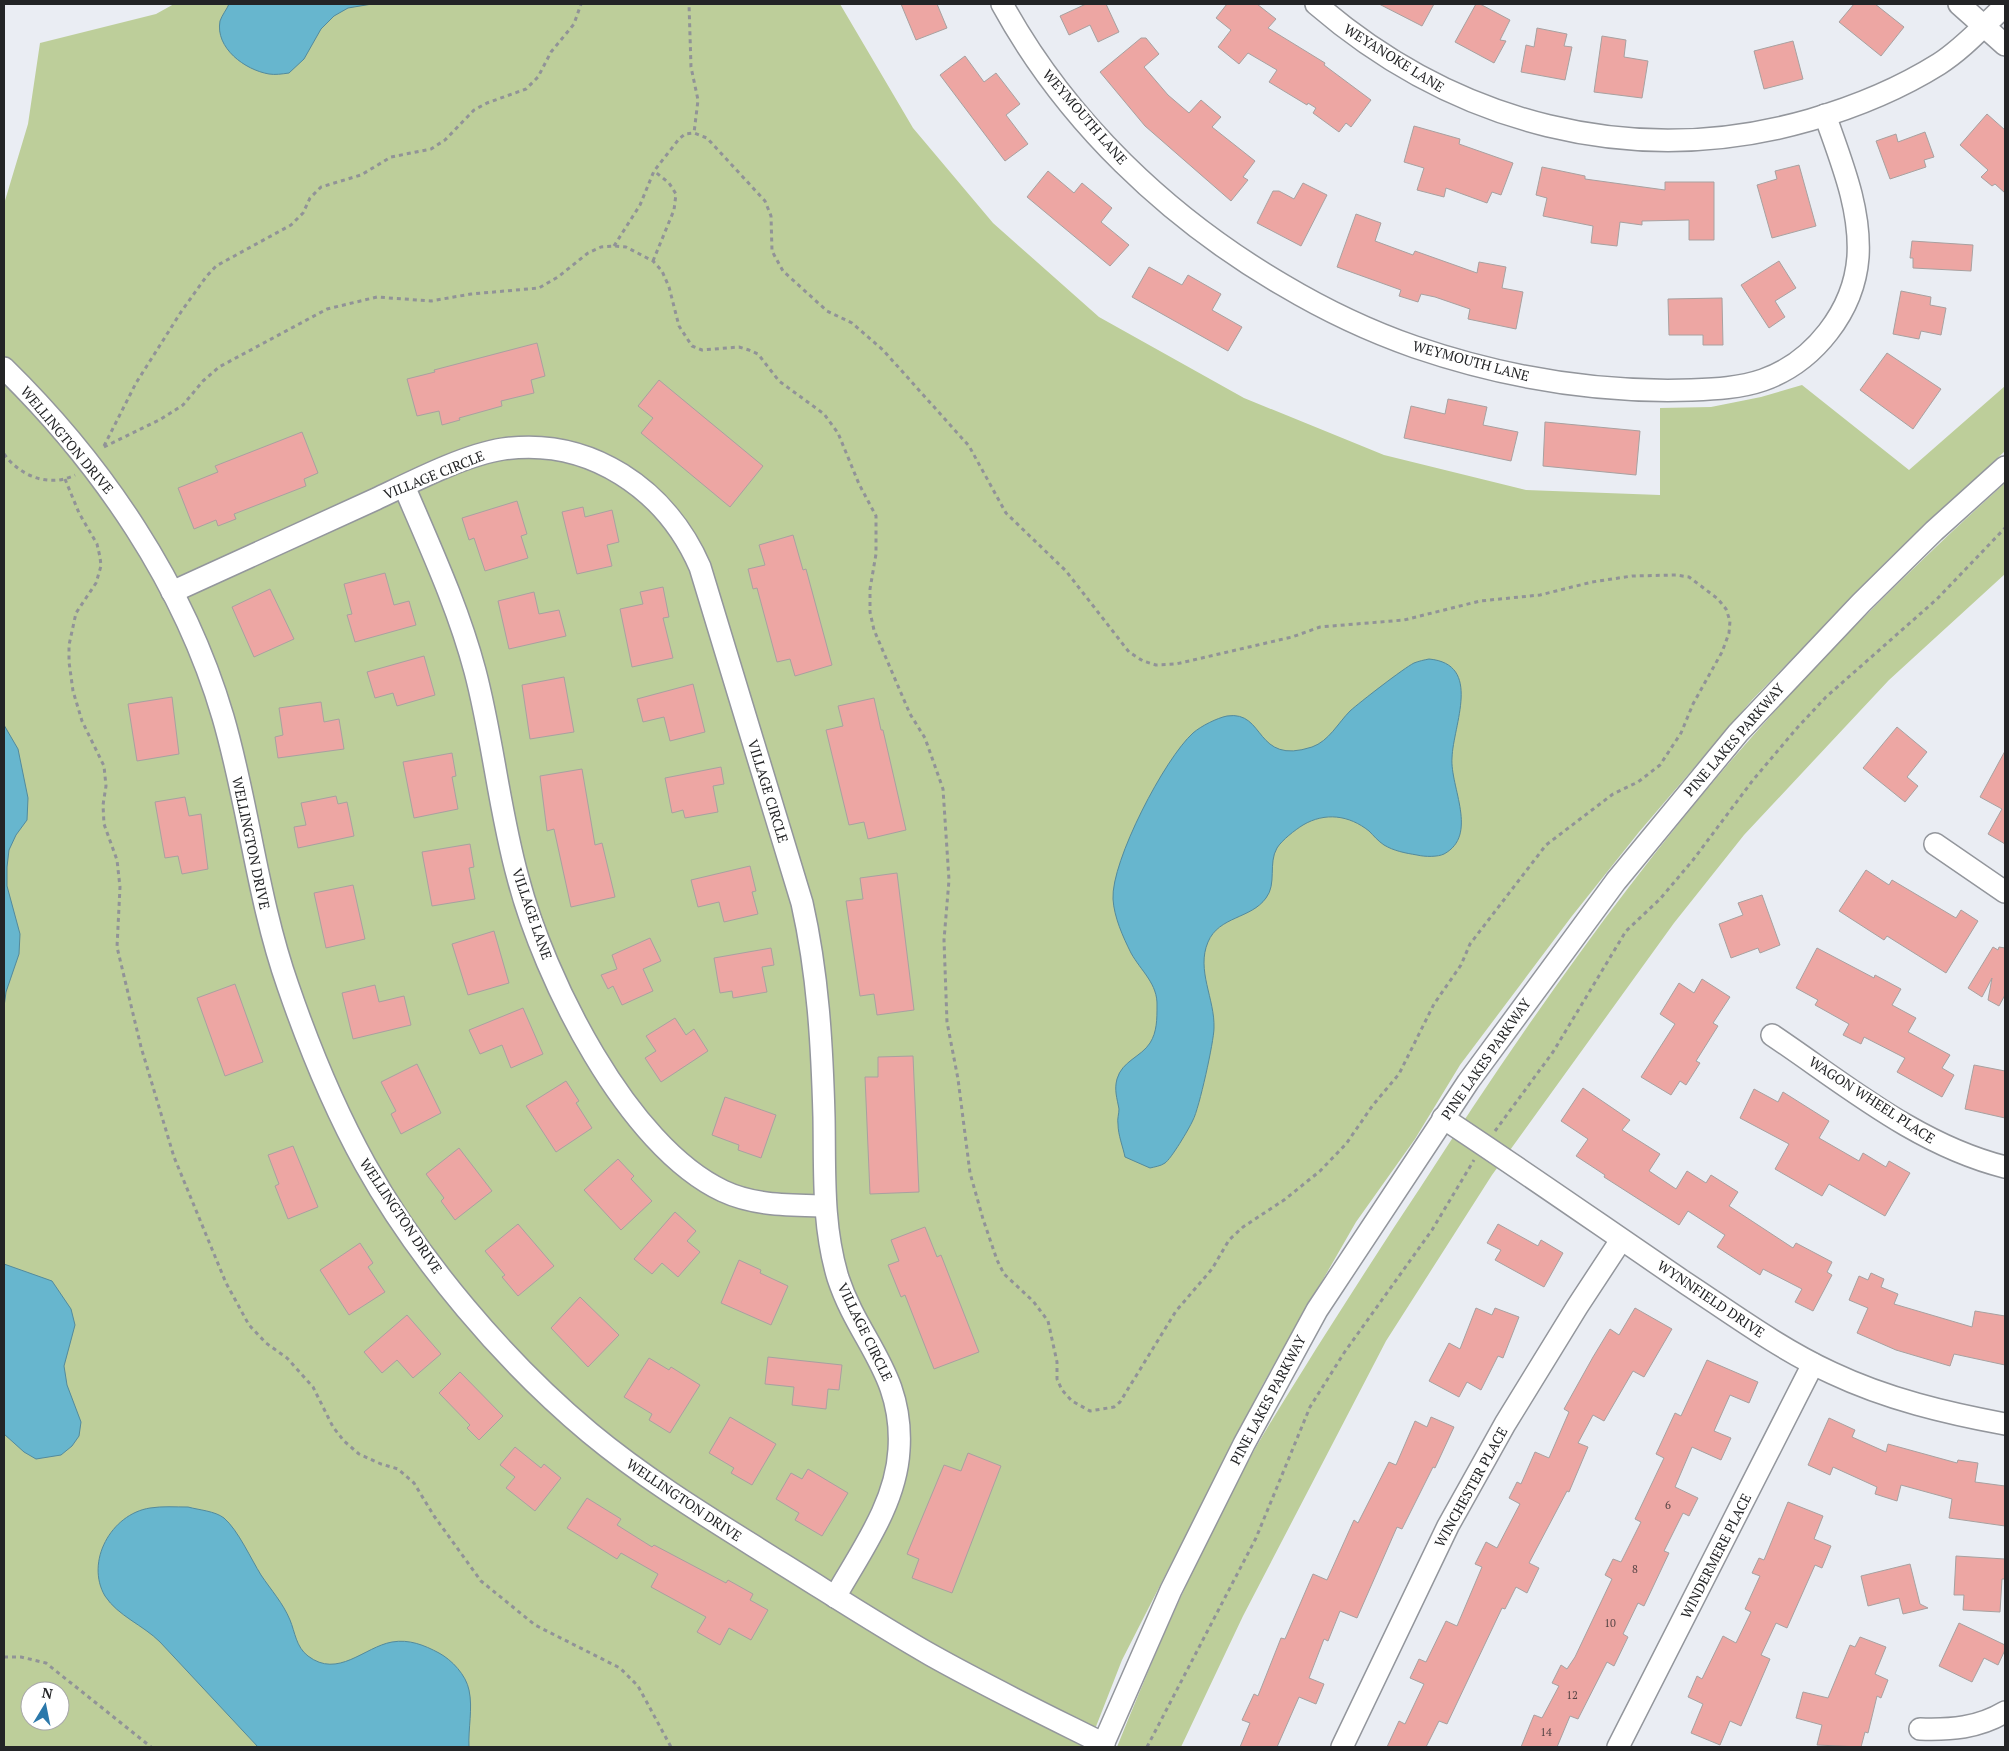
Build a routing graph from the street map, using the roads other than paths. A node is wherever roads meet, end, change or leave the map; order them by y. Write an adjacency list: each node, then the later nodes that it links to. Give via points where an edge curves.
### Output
1 (1002, 4): 7 (street, WEYMOUTH LANE, via 1042,67 1100,139 1174,209 1245,261 1332,312 1390,337 1462,361 1578,385 1674,391 1739,386 1777,374 1821,340 1837,320 1851,293 1858,243 1849,188)
2 (1316, 4): 7 (street, WEYANOKE LANE, via 1370,46 1442,88 1509,116 1573,132 1643,140 1697,140 1759,132)
3 (1959, 4): 5 (street)
4 (2005, 6): 5 (street, WEYANOKE LANE)
5 (1984, 25): 6 (street); 7 (street, WEYANOKE LANE, via 1941,62 1921,74 1867,101)
6 (2005, 45)
7 (1825, 115)
8 (4, 368): 11 (street, WELLINGTON DRIVE, via 89,462 133,525)
9 (2005, 467): 15 (street, PINE LAKES PARKWAY, via 1854,610 1726,747 1616,881)
10 (404, 486): 11 (street, VILLAGE CIRCLE); 17 (street, VILLAGE LANE, via 444,580 474,668 506,830 527,911 585,1037 618,1090 652,1134 696,1176 745,1200); 17 (street, VILLAGE CIRCLE, via 485,453 519,448 554,450 586,458 634,483 660,504 685,536 700,566 807,925 820,1017)
11 (172, 592): 21 (street, WELLINGTON DRIVE, via 201,654 224,719 262,899 286,982 338,1111 380,1189 449,1286 496,1341 567,1413 640,1471)
12 (1935, 844): 13 (street)
13 (2005, 892)
14 (1772, 1035): 16 (street, WAGON WHEEL PLACE, via 1929,1139 1967,1156)
15 (1443, 1118): 18 (street, WYNNFIELD DRIVE); 24 (street, PINE LAKES PARKWAY, via 1317,1310 1248,1436 1171,1590)
16 (2005, 1167)
17 (825, 1206): 21 (street, VILLAGE CIRCLE, via 839,1281 887,1375 900,1436 899,1461 890,1496)
18 (1622, 1240): 19 (street, WYNNFIELD DRIVE, via 1756,1330); 25 (street, WINCHESTER PLACE, via 1505,1424 1448,1526)
19 (1813, 1364): 20 (street, WYNNFIELD DRIVE, via 1896,1398); 26 (street, WINDERMERE PLACE)
20 (2005, 1424)
21 (836, 1597): 24 (street, WELLINGTON DRIVE, via 980,1682)
22 (2005, 1712): 23 (street, via 1962,1728)
23 (1920, 1729)
24 (1103, 1746)
25 (1342, 1747)
26 (1618, 1747)

